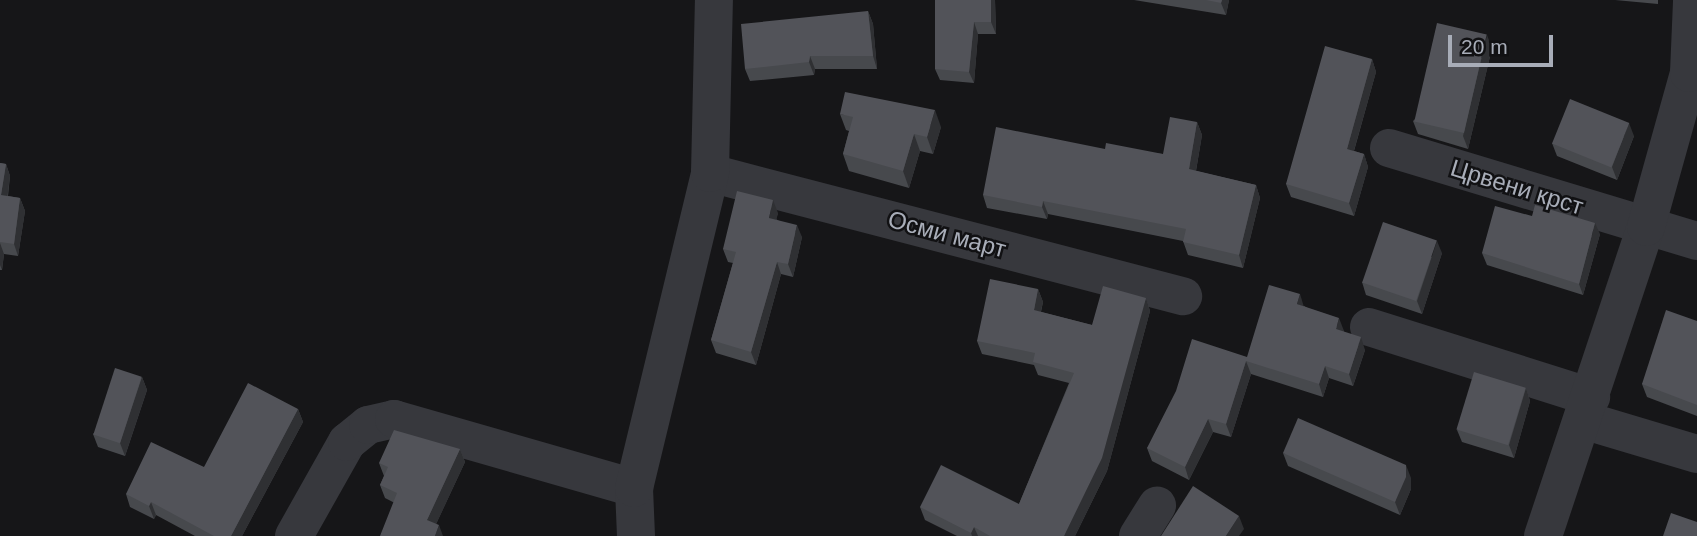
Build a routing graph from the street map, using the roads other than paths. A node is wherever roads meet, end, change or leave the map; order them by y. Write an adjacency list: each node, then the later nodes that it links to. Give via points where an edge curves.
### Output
1 (714, 0): 4 (street)
2 (1692, 0): 5 (street, via 1689,73)
3 (1389, 148): 5 (street, Црвени крст)
4 (710, 173): 7 (street, Осми март); 11 (street)
5 (1646, 227): 6 (street, Црвени крст); 9 (street)
6 (1697, 241)
7 (1183, 296)
8 (1368, 327): 9 (street)
9 (1587, 409): 10 (street); 14 (street)
10 (1697, 454)
11 (634, 488): 12 (street, via 394,419 368,425 347,442); 13 (street)
12 (294, 536)
13 (636, 536)
14 (1543, 536)

